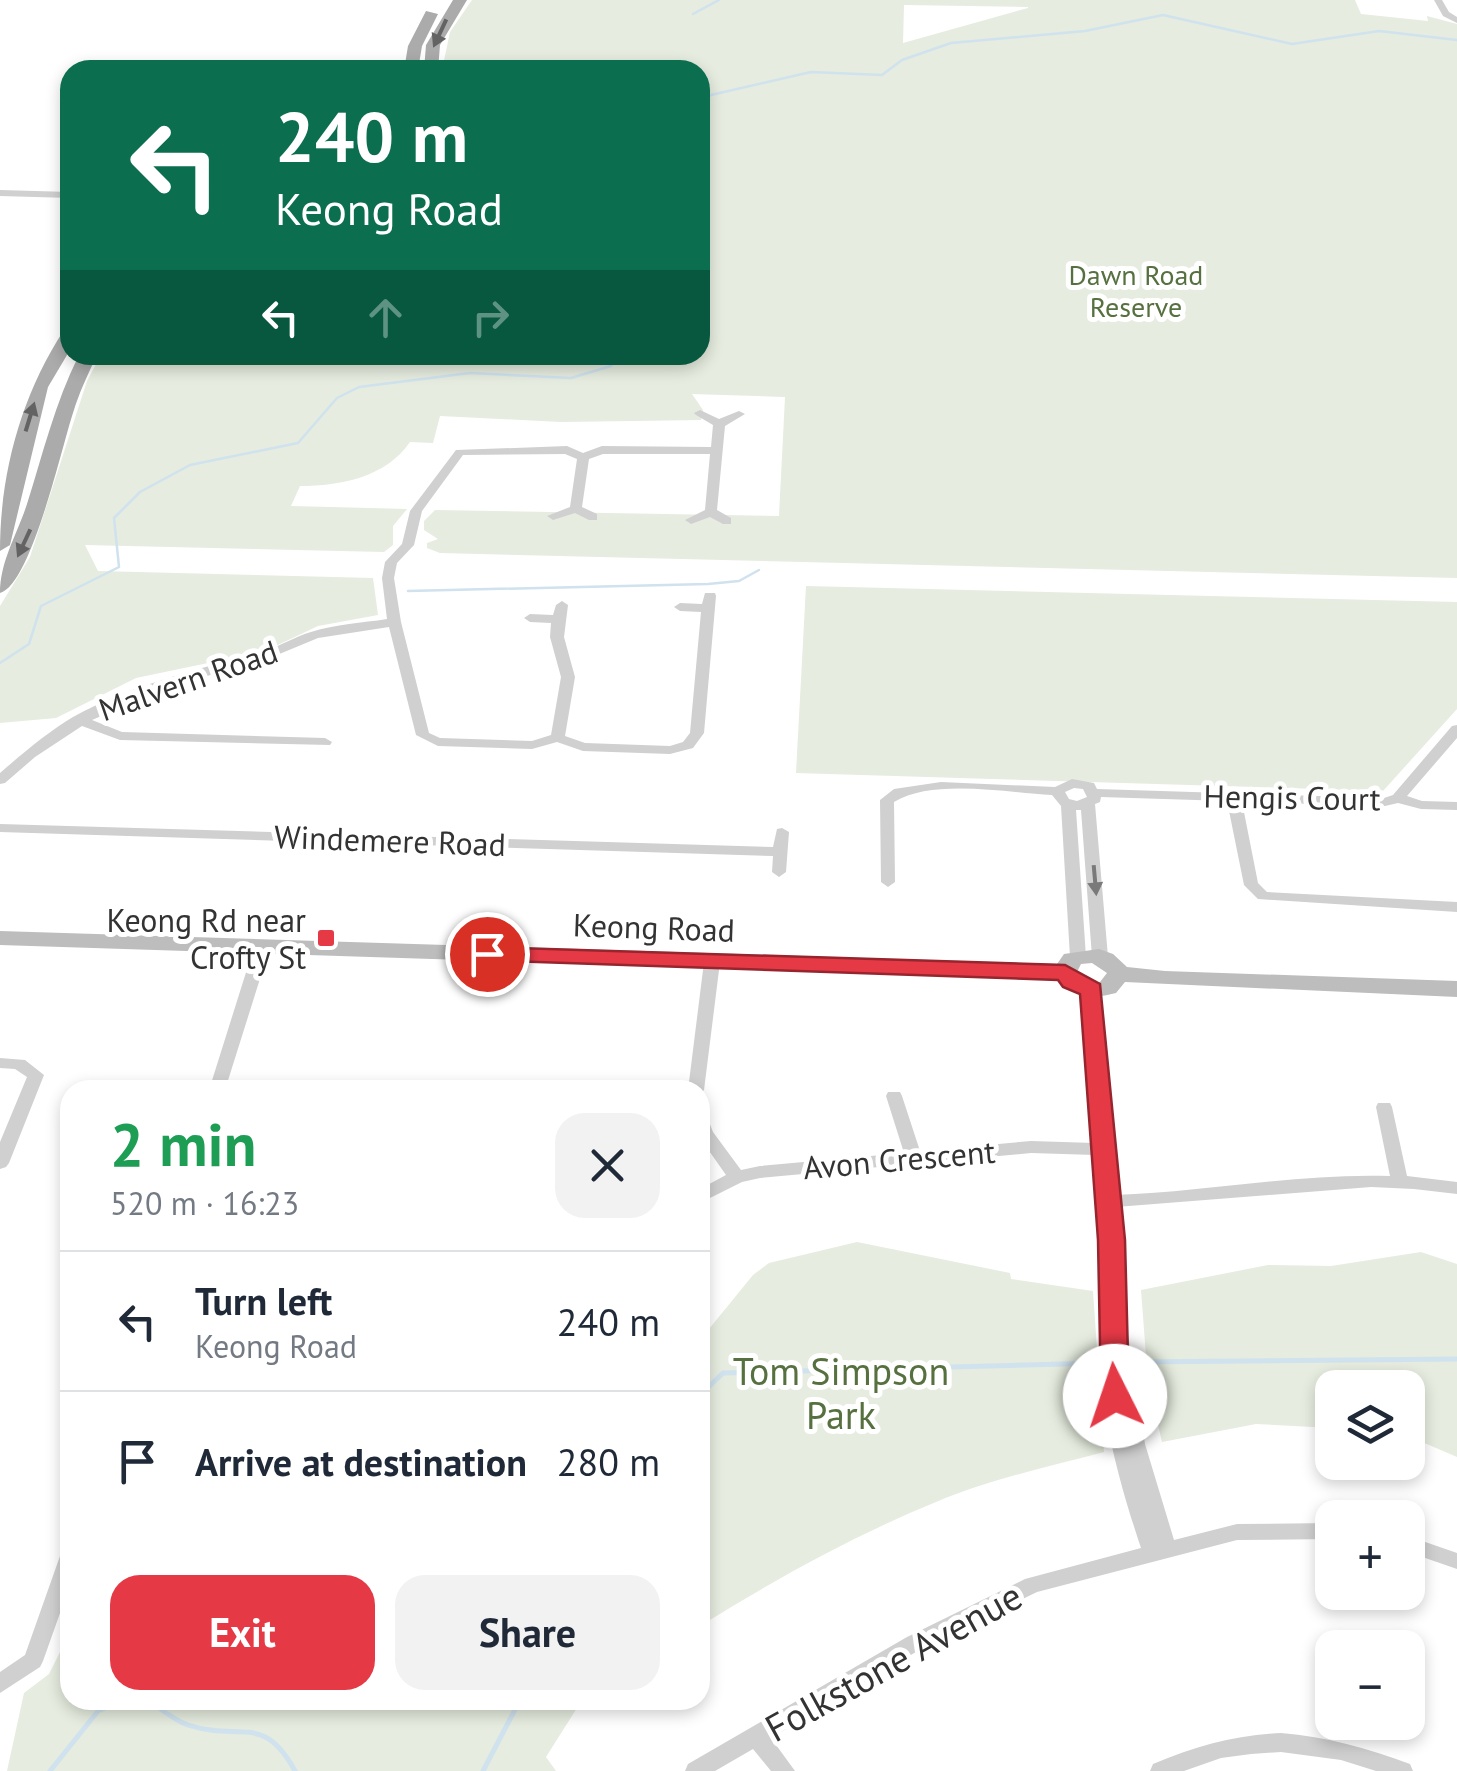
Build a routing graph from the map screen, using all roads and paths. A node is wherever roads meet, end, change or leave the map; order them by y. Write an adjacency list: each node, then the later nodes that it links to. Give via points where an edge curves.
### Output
1 (441, 0): 5 (main road)
2 (460, 0): 6 (main road, one-way to 6)
3 (1438, 0): 4 (street)
4 (1457, 20)
5 (413, 60)
6 (432, 60)
7 (0, 193): 8 (street)
8 (60, 195)
9 (60, 351): 22 (main road, one-way to 9, via 39,386)
10 (84, 365): 23 (main road, one-way to 23, via 55,438 30,532)
11 (700, 413): 13 (street)
12 (739, 414): 13 (street)
13 (719, 424): 14 (street)
14 (716, 451): 15 (street, via 602,450); 17 (street)
15 (583, 456): 16 (street); 26 (street, via 567,450 460,452 416,511 408,545 391,562)
16 (576, 509): 18 (street); 19 (street)
17 (711, 512): 20 (street); 21 (street)
18 (553, 516)
19 (593, 518)
20 (691, 520)
21 (727, 521)
22 (0, 545)
23 (0, 587)
24 (680, 607): 29 (street, via 709,602 695,739 670,750 582,747)
25 (530, 618): 29 (street, via 560,612 557,638 568,677)
26 (394, 622): 27 (street, Malvern Road, via 328,632 166,681); 29 (street, via 427,740 532,745)
27 (78, 720): 30 (street, via 120,736); 31 (street, Malvern Road)
28 (1457, 729): 35 (street, Hengis Court)
29 (558, 738)
30 (324, 742)
31 (0, 780)
32 (1062, 798): 33 (street); 33 (street, via 1062,785 1078,783); 41 (street, via 925,786 894,792 886,826); 46 (street)
33 (1092, 798): 34 (street, Hengis Court); 46 (street, one-way to 46)
34 (1234, 798): 35 (street, Hengis Court); 42 (street, via 1251,885 1264,896)
35 (1398, 798): 36 (street)
36 (1457, 806)
37 (0, 828): 39 (street, Windemere Road)
38 (782, 832): 39 (street)
39 (780, 852): 40 (street)
40 (779, 872)
41 (888, 882)
42 (1457, 907)
43 (0, 938): 44 (street, Keong Road)
44 (262, 947): 45 (street, Keong Road); 51 (street)
45 (712, 962): 46 (street, Keong Road); 52 (street)
46 (1081, 962): 47 (street, via 1114,964); 49 (street, via 1071,982)
47 (1119, 974): 48 (street); 49 (street, via 1114,984)
48 (1457, 989)
49 (1091, 990): 56 (street)
50 (0, 1063): 58 (street, via 36,1075)
51 (220, 1080)
52 (697, 1080)
53 (894, 1096): 57 (street)
54 (1384, 1106): 60 (street)
55 (710, 1140): 59 (street)
56 (1105, 1149): 57 (street, Avon Crescent, via 1030,1147); 63 (street)
57 (914, 1158): 59 (street, Avon Crescent)
58 (0, 1163)
59 (736, 1176): 62 (street, Avon Crescent)
60 (1399, 1180): 61 (street); 63 (street)
61 (1457, 1188)
62 (710, 1192)
63 (1109, 1202): 65 (street, via 1120,1446)
64 (1315, 1532): 65 (street, Folkstone Avenue, via 1237,1532)
65 (1159, 1549): 70 (street, Folkstone Avenue, via 1032,1585 974,1610)
66 (1425, 1550): 67 (street)
67 (1457, 1562)
68 (60, 1585): 69 (street, via 33,1662)
69 (0, 1684)
70 (756, 1736): 71 (street, Folkstone Avenue); 72 (street)
71 (696, 1771)
72 (784, 1771)
73 (1161, 1771): 74 (street, via 1190,1756 1252,1741 1310,1742)
74 (1402, 1771)

